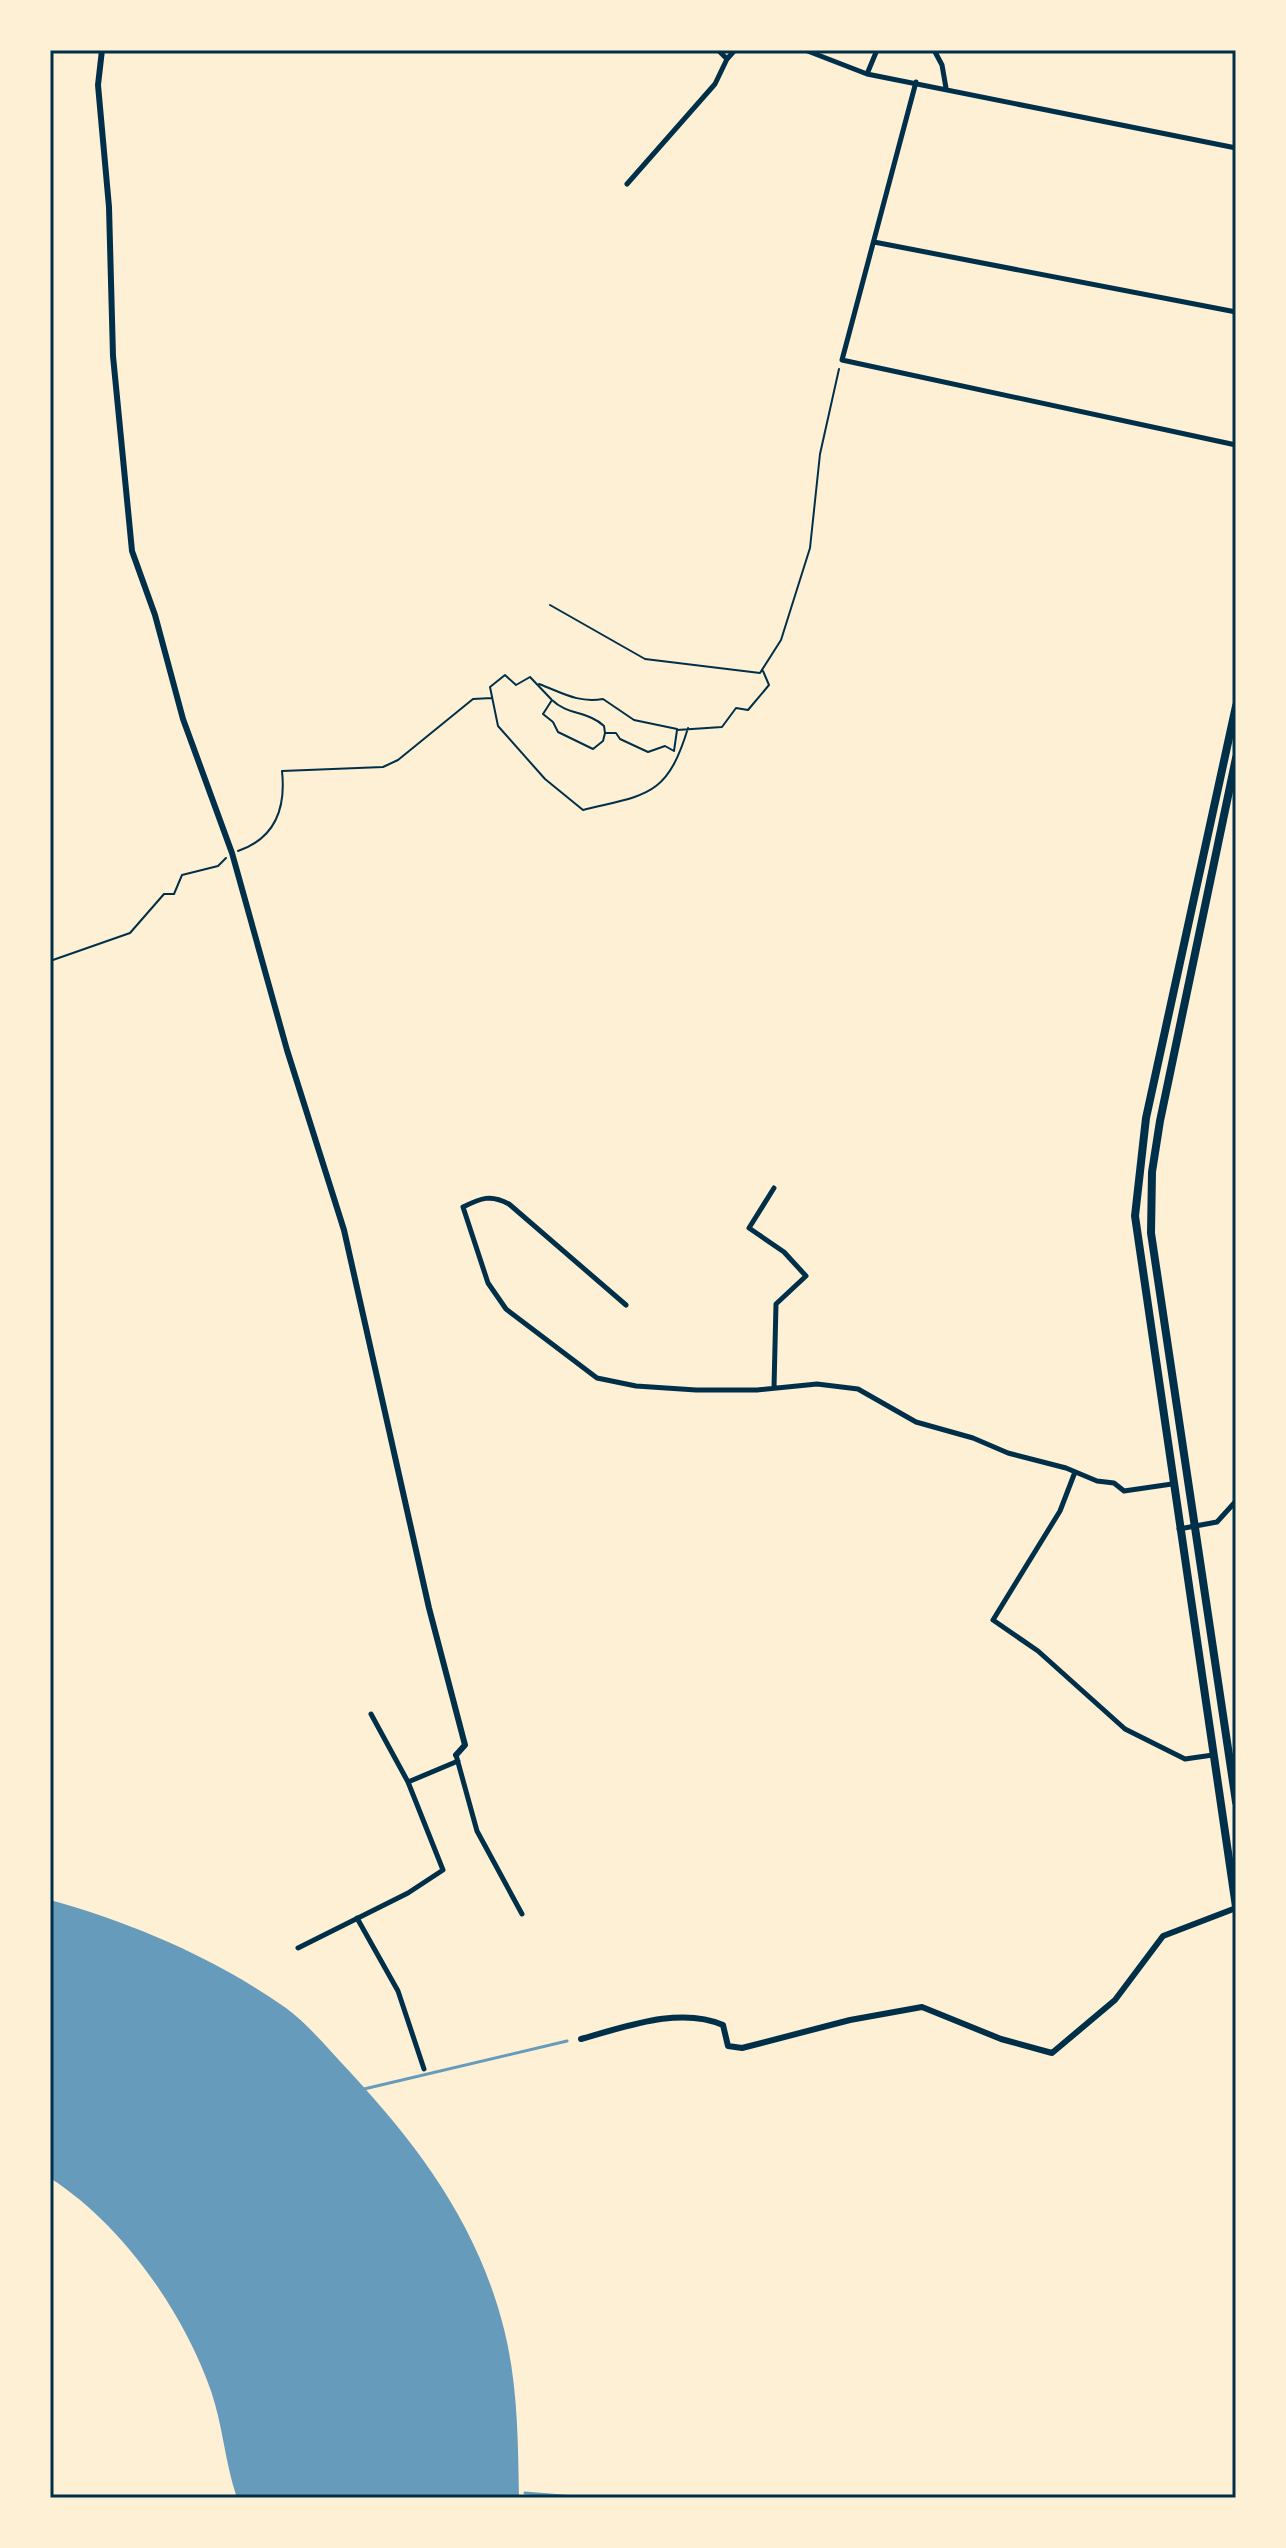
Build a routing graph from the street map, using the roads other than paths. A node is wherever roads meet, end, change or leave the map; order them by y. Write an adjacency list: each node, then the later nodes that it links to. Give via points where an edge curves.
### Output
1 (102, 50): 29 (street, via 98,85 109,207 113,356 132,551 183,719 232,853 344,1230 465,1745)
2 (718, 50): 7 (street)
3 (735, 50): 7 (street)
4 (805, 50): 8 (street)
5 (877, 50): 8 (street)
6 (934, 50): 10 (street)
7 (727, 59): 12 (street, via 706,95)
8 (867, 74): 9 (street)
9 (916, 82): 10 (street); 13 (street)
10 (946, 88): 11 (street)
11 (1236, 148)
12 (627, 184)
13 (874, 242): 14 (street); 15 (street, via 842,360)
14 (1236, 312)
15 (1236, 445)
16 (1236, 706): 23 (highway, via 1146,1118 1135,1216)
17 (1236, 758): 18 (highway)
18 (1234, 778): 25 (highway, via 1152,1172 1156,1279)
19 (774, 1188): 21 (street, via 749,1228 784,1252 806,1276 776,1304)
20 (626, 1305): 21 (street, via 496,1196 463,1207 488,1283 506,1309 597,1378 696,1390)
21 (774, 1388): 22 (street, via 817,1384 858,1389 916,1422)
22 (1075, 1472): 23 (street, via 1124,1491); 28 (street, via 1060,1511 993,1620 1038,1651 1125,1729 1185,1759)
23 (1172, 1484): 26 (highway)
24 (1236, 1501): 25 (street, via 1217,1522)
25 (1194, 1526): 26 (street); 30 (highway)
26 (1178, 1529): 28 (highway)
27 (371, 1714): 31 (street)
28 (1213, 1755): 33 (highway)
29 (457, 1758): 31 (street); 34 (street, via 477,1831)
30 (1233, 1761): 32 (highway)
31 (408, 1782): 35 (street, via 443,1870)
32 (1236, 1802)
33 (1236, 1908): 37 (street, via 1163,1936 1115,2000 1052,2053 922,2007 742,2048 728,2046 723,2025 703,2016 640,2023)
34 (522, 1914)
35 (357, 1918): 36 (street); 38 (street, via 398,1991)
36 (298, 1948)
37 (581, 2039)
38 (424, 2069)

